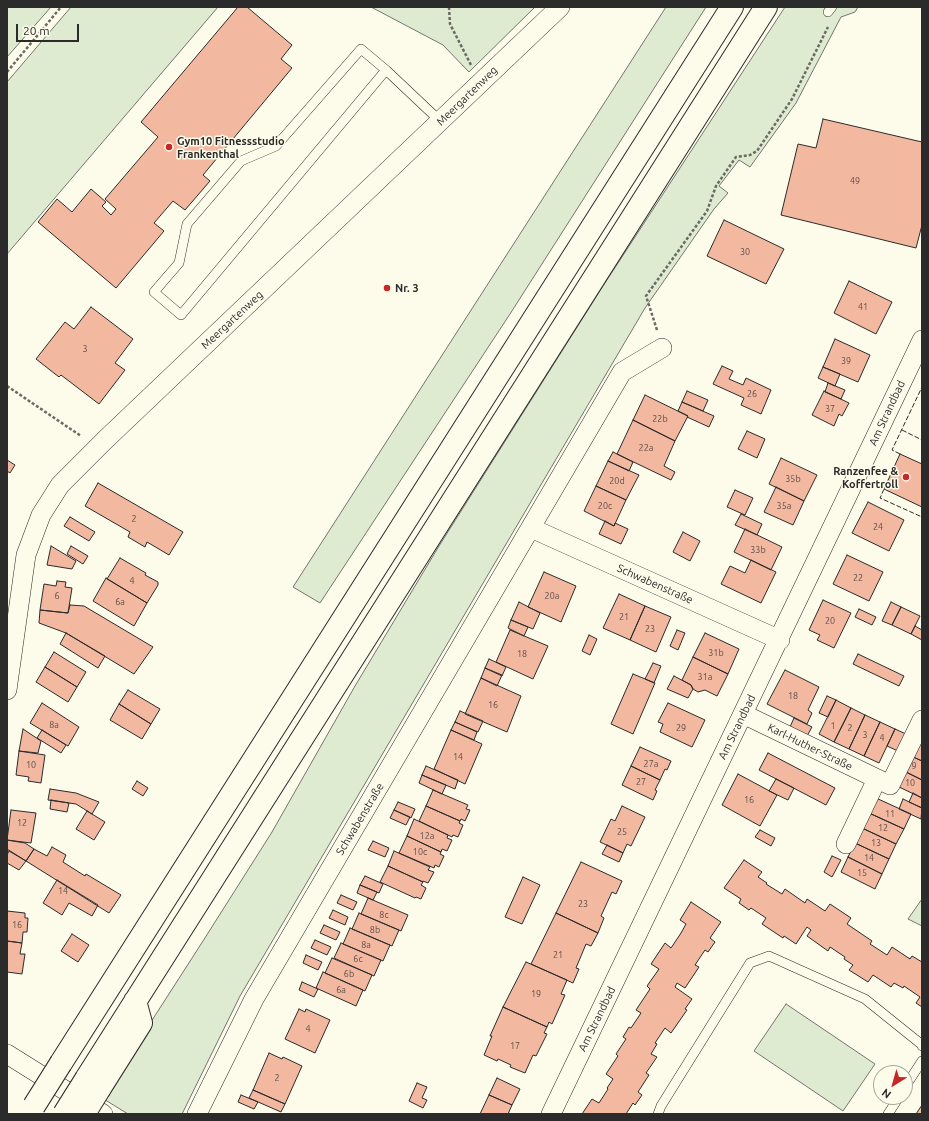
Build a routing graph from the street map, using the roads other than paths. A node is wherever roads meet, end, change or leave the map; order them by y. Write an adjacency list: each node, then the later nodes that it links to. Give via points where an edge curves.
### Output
1 (560, 7): 5 (street, Meergartenweg)
2 (732, 7): 21 (highway, bridge)
3 (766, 7): 19 (highway, via 135,1001)
4 (386, 70): 4 (lane, via 181,315 154,292 179,263 187,224 241,161 276,146 361,49); 5 (lane)
5 (440, 121): 10 (street, Meergartenweg, via 60,485 41,515 26,555)
6 (922, 340): 9 (street, Am Strandbad)
7 (662, 348): 8 (street, Schwabenstraße, via 622,372)
8 (531, 528): 9 (street, Schwabenstraße); 25 (street, Schwabenstraße, via 254,999)
9 (780, 640): 11 (street, Am Strandbad)
10 (7, 690)
11 (743, 714): 13 (street, Karl-Huther-Straße); 26 (street, Am Strandbad)
12 (922, 720): 13 (street, Karl-Huther-Straße, via 890,785)
13 (877, 779): 14 (street)
14 (846, 844)
15 (922, 1046): 27 (lane, via 865,999 769,956 750,963)
16 (7, 1054): 24 (street)
17 (922, 1061): 18 (lane)
18 (913, 1075)
19 (93, 1083): 22 (highway, bridge); 23 (highway, bridge)
20 (894, 1105): 28 (lane)
21 (31, 1110)
22 (64, 1114)
23 (84, 1114)
24 (103, 1114)
25 (197, 1114)
26 (551, 1114)
27 (658, 1114)
28 (888, 1114)

